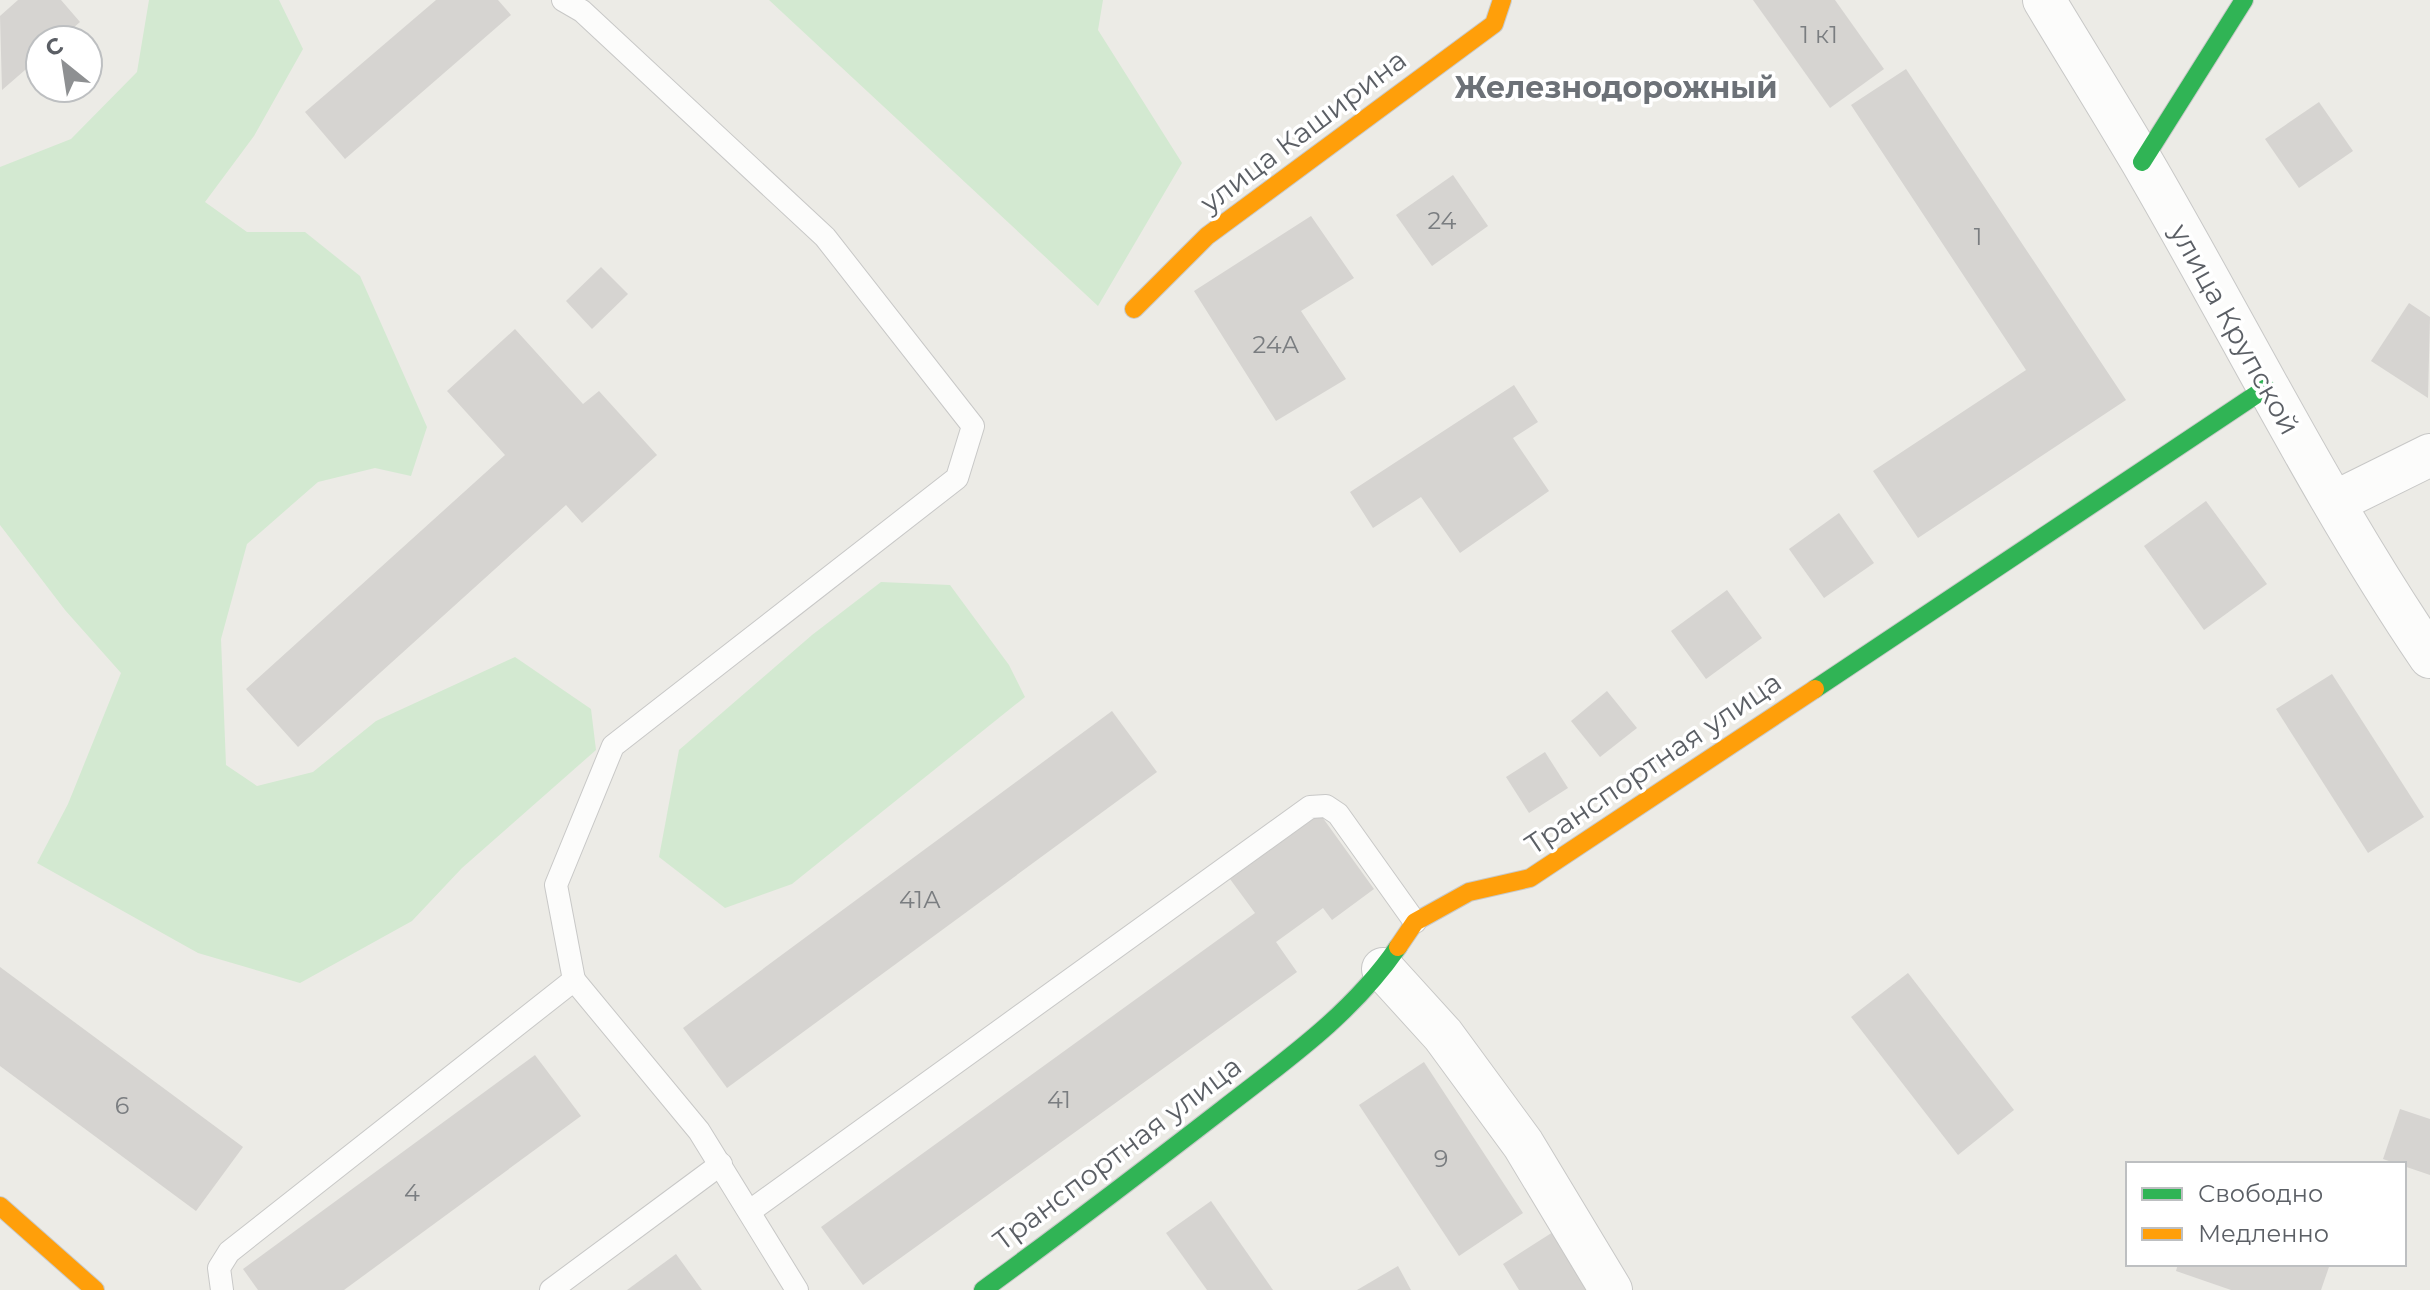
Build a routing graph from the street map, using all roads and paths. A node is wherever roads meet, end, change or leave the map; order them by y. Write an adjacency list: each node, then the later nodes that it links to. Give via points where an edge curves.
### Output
1 (563, 0): 13 (lane, via 582,11 825,237 973,426 957,478 613,746 556,885)
2 (1502, 0): 6 (street, улица Каширина, via 1494,24 1207,236)
3 (2044, 0): 5 (street, улица Крупской)
4 (2244, 0): 5 (street)
5 (2142, 162): 7 (street, улица Крупской)
6 (1134, 309)
7 (2266, 388): 9 (street, улица Крупской); 11 (street, Транспортная улица, via 1530,878 1469,892)
8 (2430, 455): 9 (street)
9 (2335, 502): 10 (street, улица Крупской, via 2359,549)
10 (2430, 657)
11 (1415, 922): 12 (street, Транспортная улица); 16 (lane, via 1338,814 1326,806 1310,807)
12 (1383, 969): 21 (street, Транспортная улица, via 1334,1022); 22 (street, via 1443,1035 1523,1144)
13 (574, 980): 14 (lane, via 671,1095); 18 (lane, via 229,1252 219,1268)
14 (721, 1164): 16 (lane); 19 (lane)
15 (0, 1206): 17 (street)
16 (750, 1211): 20 (lane)
17 (95, 1290)
18 (222, 1290)
19 (551, 1290)
20 (797, 1290)
21 (983, 1290)
22 (1611, 1290)

